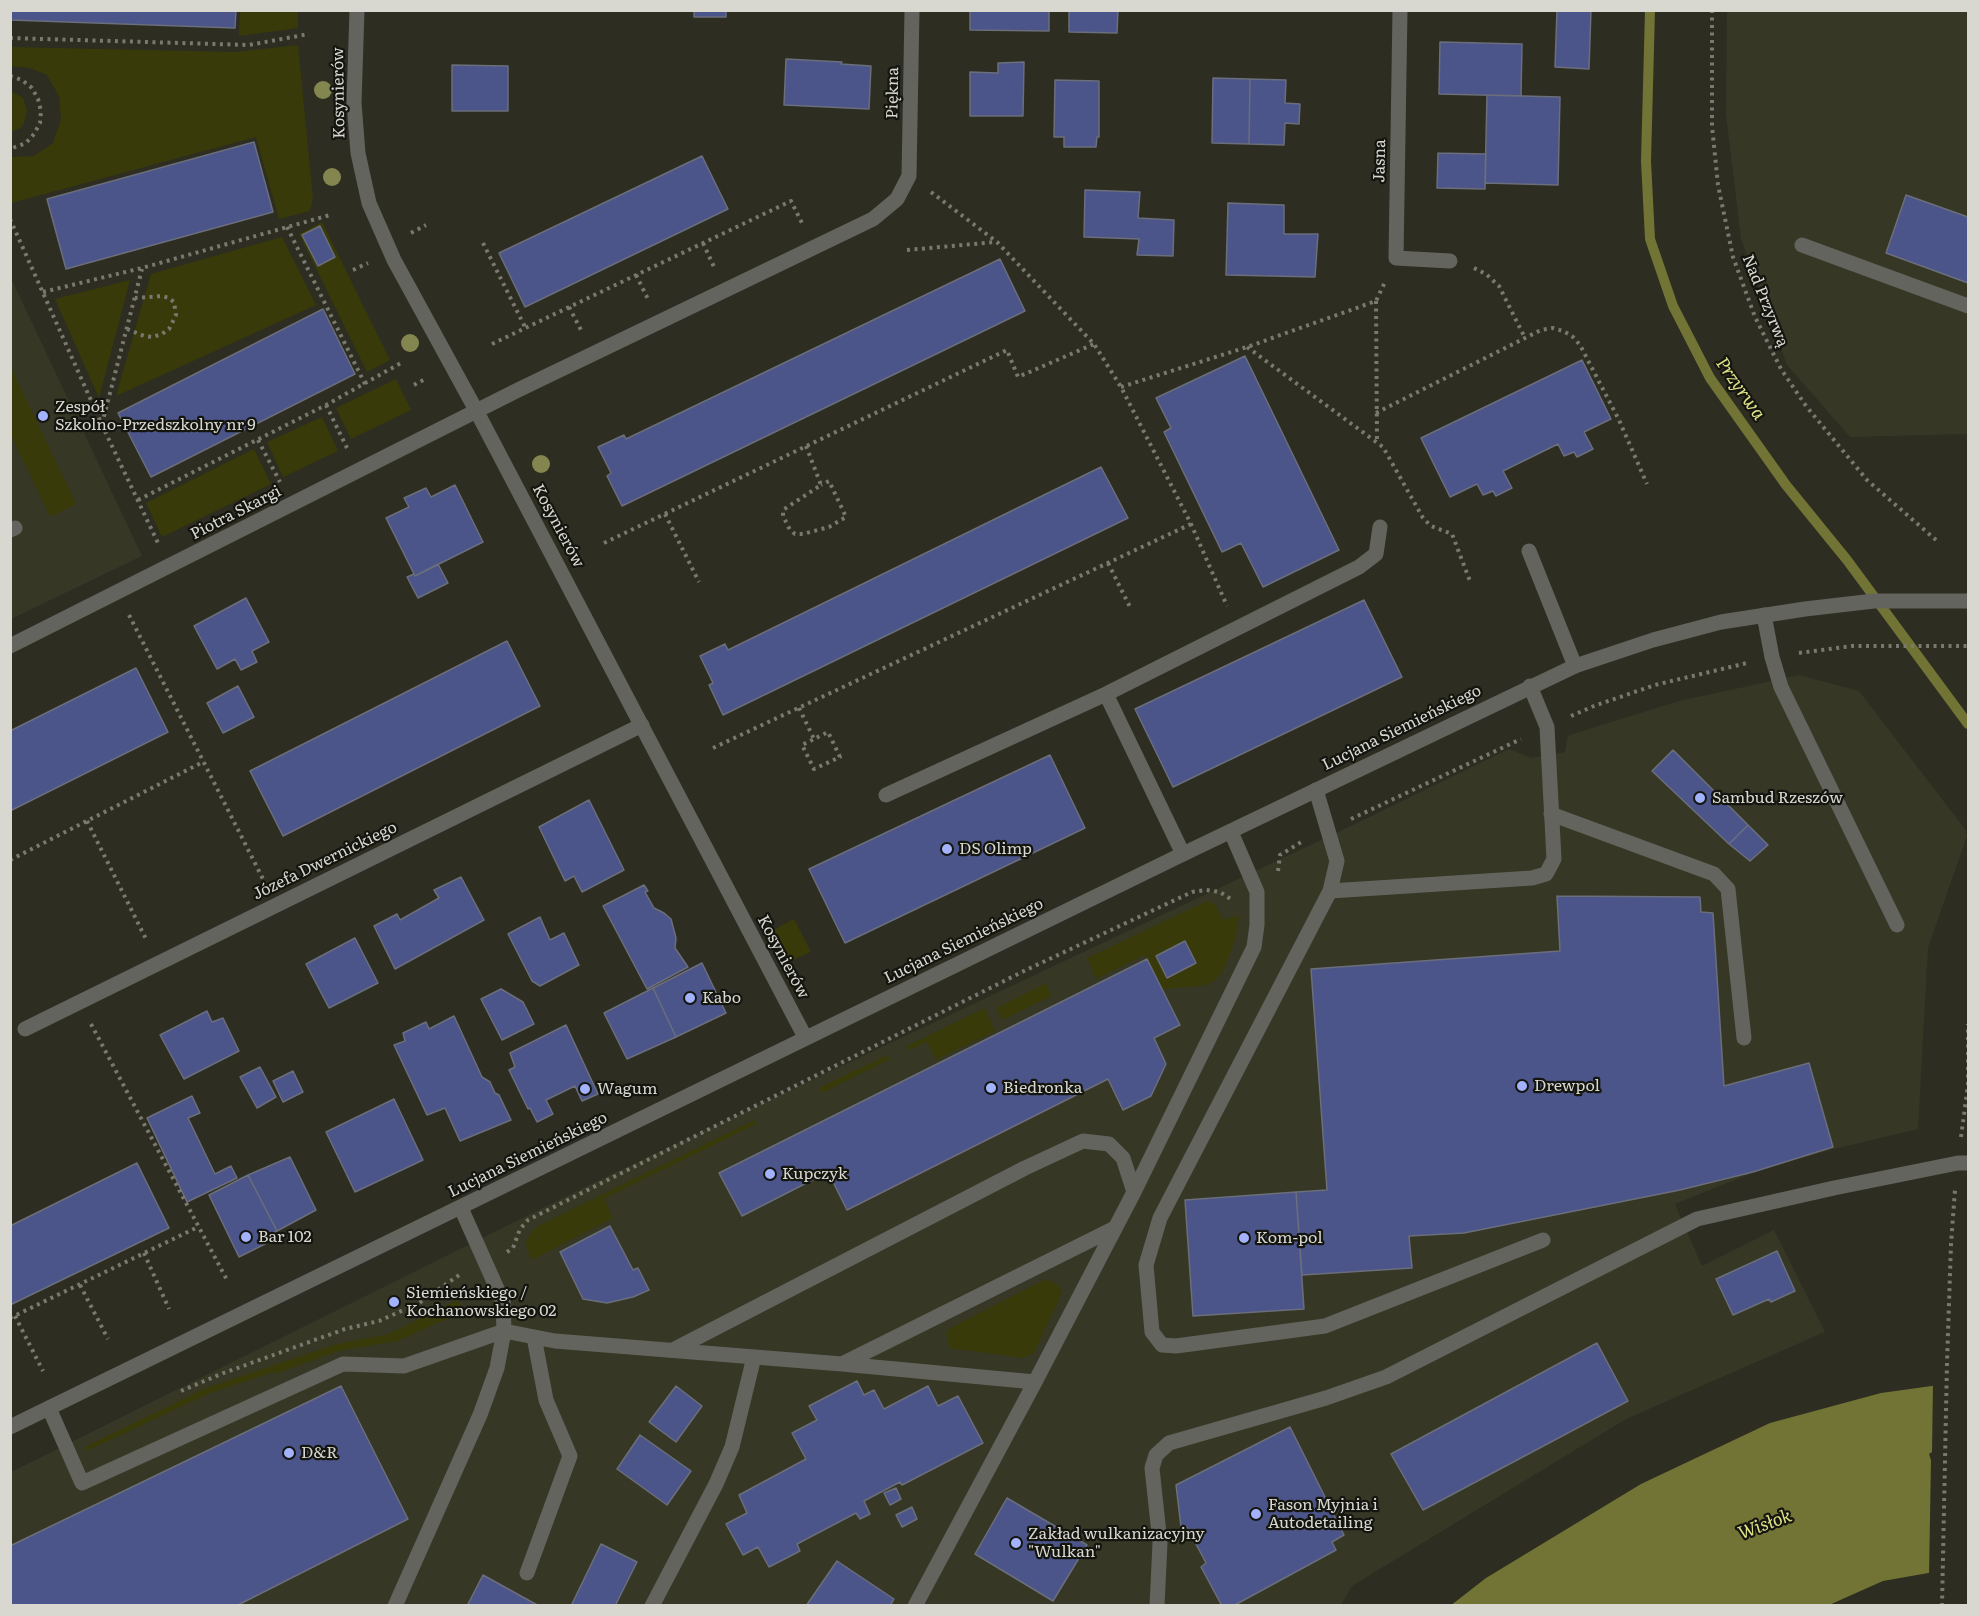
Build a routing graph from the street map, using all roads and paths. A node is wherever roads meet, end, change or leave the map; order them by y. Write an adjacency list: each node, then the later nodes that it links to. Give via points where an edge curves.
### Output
1 (357, 10): 45 (street, Kosynierów, via 355,113 358,153 369,202 394,260)
2 (912, 10): 9 (street, Piękna)
3 (1400, 10): 19 (street, Jasna)
4 (1712, 10): 59 (path, Nad Przyrwą, via 1712,126 1718,184 1733,257 1755,317 1780,369 1806,406 1867,480)
5 (309, 34): 6 (path, via 249,45)
6 (10, 38)
7 (10, 76): 8 (path, via 32,88 41,111 34,134 26,143)
8 (10, 149)
9 (909, 176): 13 (path); 17 (street, Piotra Skargi, via 897,199 873,219)
10 (330, 215): 12 (path)
11 (10, 219): 26 (path)
12 (287, 227): 22 (path); 41 (path)
13 (997, 242): 18 (path); 37 (path)
14 (483, 243): 32 (path)
15 (703, 243): 17 (path, via 792,201); 24 (path); 25 (path)
16 (1802, 245): 30 (street)
17 (815, 247): 45 (street, Piotra Skargi)
18 (908, 250)
19 (1396, 258): 21 (street); 28 (path)
20 (374, 260): 23 (path)
21 (1450, 261): 35 (path, via 1486,274 1499,286)
22 (142, 268): 26 (path); 27 (path)
23 (353, 270)
24 (717, 273)
25 (636, 275): 29 (path); 31 (path)
26 (43, 292): 47 (path)
27 (135, 298): 33 (path); 33 (path, via 169,298 174,302 176,315 169,329 153,337)
28 (1376, 301): 38 (path); 46 (path)
29 (651, 305)
30 (1968, 306)
31 (569, 307): 32 (path); 34 (path)
32 (525, 327): 36 (path)
33 (127, 329): 47 (path)
34 (584, 336)
35 (1525, 338): 46 (path); 53 (path, via 1553,328 1572,336 1580,345)
36 (492, 344)
37 (1094, 344): 43 (path); 50 (path, via 1018,377 1007,350)
38 (1247, 347): 43 (path); 49 (path)
39 (401, 363): 41 (path)
40 (427, 378): 42 (path)
41 (365, 384): 44 (path)
42 (414, 385)
43 (1121, 387): 57 (path)
44 (326, 405): 48 (path); 51 (path)
45 (477, 412): 63 (street, Piotra Skargi); 78 (street, Kosynierów)
46 (1376, 413): 49 (path)
47 (102, 425): 55 (path)
48 (258, 440): 52 (path); 55 (path)
49 (1377, 441): 64 (path, via 1389,455 1423,518 1440,531 1452,534)
50 (806, 446): 54 (path); 56 (path)
51 (348, 450)
52 (280, 484)
53 (1647, 484)
54 (821, 485): 54 (path, via 783,510 795,534 829,527 846,517 829,481)
55 (138, 500): 63 (path)
56 (665, 514): 60 (path); 65 (path)
57 (1191, 524): 62 (path); 70 (path)
58 (1380, 527): 70 (street, via 1376,554 1359,567)
59 (1936, 540)
60 (604, 543)
61 (1528, 551): 74 (street)
62 (1108, 563): 68 (path); 77 (path)
63 (169, 567): 66 (street, Piotra Skargi)
64 (1470, 581)
65 (699, 582)
66 (117, 592): 71 (street, Piotra Skargi); 81 (path)
67 (1968, 602): 69 (street, Lucjana Siemieńskiego, via 1874,602)
68 (1130, 607)
69 (1764, 615): 74 (street, Lucjana Siemieńskiego, via 1703,626); 92 (street, via 1781,687)
70 (1238, 628): 76 (street)
71 (10, 646)
72 (1852, 646): 73 (path)
73 (1968, 646)
74 (1575, 666): 75 (street, Lucjana Siemieńskiego)
75 (1530, 686): 82 (street, Lucjana Siemieńskiego); 84 (street, via 1547,727)
76 (1107, 694): 83 (street); 87 (street)
77 (799, 708): 79 (path); 80 (path)
78 (642, 725): 91 (street, Józefa Dwernickiego); 96 (street, Kosynierów)
79 (814, 739): 79 (path, via 802,744 814,769 840,757 828,732)
80 (713, 748)
81 (203, 762): 85 (path); 91 (path)
82 (1316, 790): 86 (street, Lucjana Siemieńskiego); 89 (street, via 1337,861)
83 (886, 795)
84 (1551, 814): 89 (street, via 1554,859 1546,873 1539,876); 97 (street, via 1714,874 1728,889)
85 (87, 821): 88 (path); 93 (path)
86 (1231, 832): 87 (street, Lucjana Siemieńskiego); 99 (street, via 1257,891 1254,947)
87 (1183, 854): 96 (street, Lucjana Siemieńskiego)
88 (10, 860)
89 (1330, 891): 103 (street, via 1160,1218 1146,1265 1152,1332 1162,1345 1176,1346 1325,1326)
90 (1238, 900): 105 (path, via 1229,901 1220,892 1192,892 1026,970 528,1220)
91 (276, 906): 93 (street, Józefa Dwernickiego)
92 (1897, 926)
93 (159, 964): 94 (street, Józefa Dwernickiego)
94 (80, 1003): 95 (street, Józefa Dwernickiego); 101 (path)
95 (25, 1029)
96 (806, 1037): 100 (street, Lucjana Siemieńskiego)
97 (1743, 1038)
98 (1968, 1164): 127 (street, via 1697,1219 1386,1377 1169,1443 1156,1455 1152,1468 1160,1543)
99 (1134, 1192): 102 (street); 115 (street, via 1122,1158 1109,1144 1083,1141)
100 (461, 1208): 112 (street, via 503,1302); 121 (street, Lucjana Siemieńskiego)
101 (198, 1227): 106 (path); 108 (path)
102 (1115, 1228): 117 (street); 119 (street)
103 (1543, 1240)
104 (1951, 1244): 128 (path)
105 (508, 1251)
106 (144, 1253): 109 (path); 110 (path)
107 (456, 1275): 120 (path, via 419,1304 379,1321 345,1329)
108 (227, 1280)
109 (80, 1285): 111 (path); 114 (path)
110 (169, 1309)
111 (13, 1317): 118 (path)
112 (504, 1331): 113 (street); 121 (street, via 404,1366 343,1364 82,1484); 124 (street, via 497,1368 480,1415)
113 (534, 1337): 115 (street); 123 (street, via 546,1400 570,1456)
114 (108, 1339)
115 (673, 1350): 116 (street)
116 (754, 1357): 117 (street); 125 (street, via 732,1447)
117 (842, 1364): 119 (street)
118 (43, 1371)
119 (1035, 1382): 126 (street)
120 (181, 1391)
121 (49, 1408): 122 (street, Lucjana Siemieńskiego)
122 (10, 1427)
123 (527, 1573)
124 (395, 1605)
125 (652, 1605)
126 (915, 1605)
127 (1156, 1605)
128 (1942, 1605)

